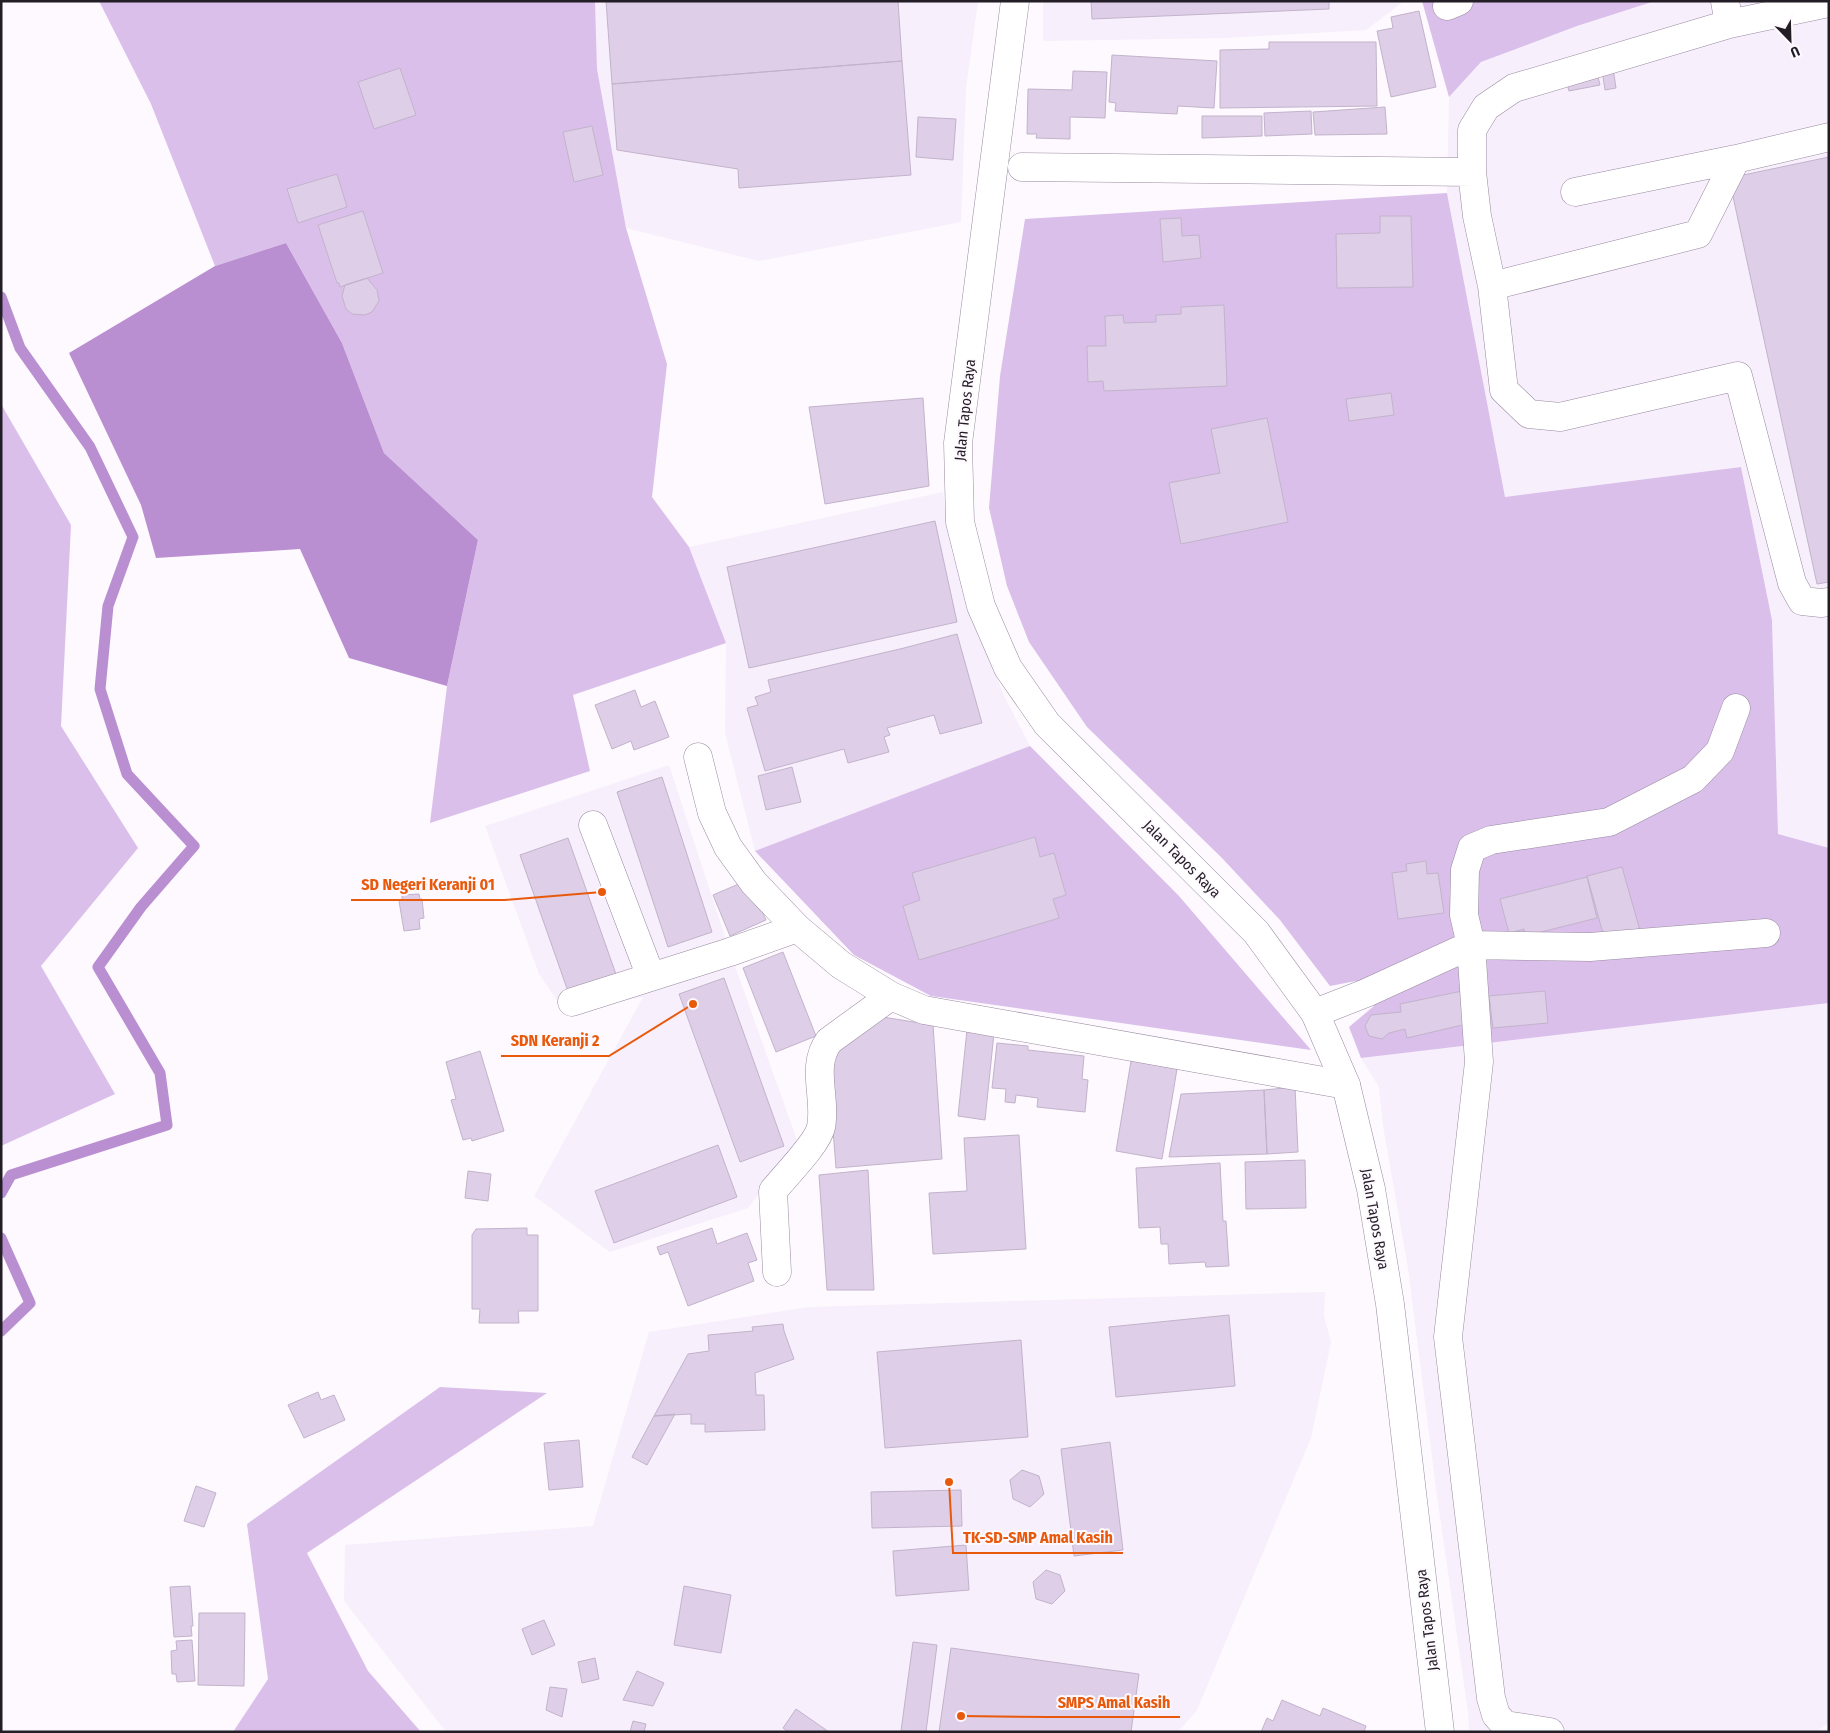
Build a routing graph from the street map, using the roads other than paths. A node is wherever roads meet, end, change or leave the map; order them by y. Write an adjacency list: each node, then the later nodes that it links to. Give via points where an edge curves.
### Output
1 (1015, 1): 20 (main road, Jalan Tapos Raya, via 958,443 960,522 981,606 1008,668 1046,724 1256,932)
2 (1829, 3): 3 (main road)
3 (1727, 13): 7 (main road, via 1514,88 1486,107 1472,130)
4 (1829, 137): 5 (main road)
5 (1736, 159): 8 (main road); 9 (main road, via 1698,234)
6 (1022, 167): 7 (main road)
7 (1472, 172): 9 (main road, via 1477,216)
8 (1575, 192)
9 (1492, 286): 10 (main road, via 1504,390 1528,414 1560,417 1738,376 1792,583 1802,601)
10 (1829, 602)
11 (1736, 708): 16 (main road, via 1720,751 1693,779 1609,822 1491,840 1472,848 1465,870 1464,915)
12 (698, 757): 14 (main road, via 712,813 728,847 754,883)
13 (593, 824): 17 (main road)
14 (797, 928): 17 (main road); 18 (main road, via 841,965)
15 (1766, 933): 16 (main road, via 1590,947)
16 (1471, 945): 20 (main road); 24 (main road, via 1479,1062 1448,1338 1491,1698 1496,1715 1505,1725)
17 (652, 977): 19 (main road)
18 (892, 996): 21 (main road, via 924,1010); 22 (main road, via 829,1041 823,1050 820,1068 821,1128 772,1191)
19 (572, 1002)
20 (1315, 1013): 21 (main road, Jalan Tapos Raya)
21 (1346, 1085): 23 (main road, Jalan Tapos Raya, via 1371,1189 1390,1304)
22 (777, 1272)
23 (1440, 1732)
24 (1550, 1732)

